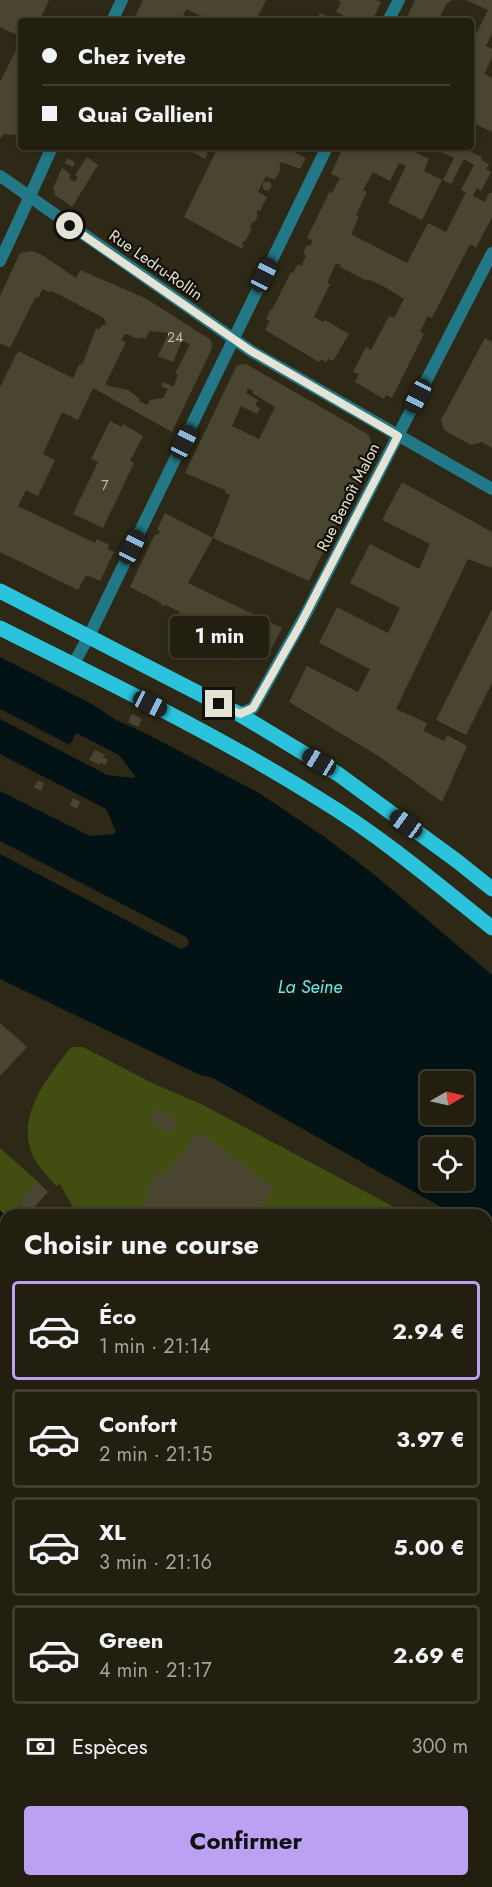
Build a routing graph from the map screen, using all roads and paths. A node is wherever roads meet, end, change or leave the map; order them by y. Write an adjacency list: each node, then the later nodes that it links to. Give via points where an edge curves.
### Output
1 (122, 0): 3 (street)
2 (399, 0): 4 (street)
3 (113, 18)
4 (390, 18)
5 (51, 150): 8 (street)
6 (326, 150): 11 (street)
7 (0, 176): 8 (street, Rue Ledru-Rollin)
8 (29, 196): 10 (street); 11 (street, Rue Ledru-Rollin)
9 (492, 253): 12 (street, Rue Benoît Malon)
10 (0, 261)
11 (234, 339): 12 (street, Rue Ledru-Rollin); 16 (street)
12 (398, 436): 13 (street, Rue Ledru-Rollin); 18 (street, Rue Benoît Malon, via 253,708)
13 (492, 489)
14 (0, 591): 16 (main road)
15 (0, 628): 17 (main road)
16 (89, 636): 17 (street); 18 (main road)
17 (73, 665): 20 (main road, via 232,747 322,800 390,846)
18 (240, 714): 19 (main road, via 338,774)
19 (492, 890)
20 (492, 927)

